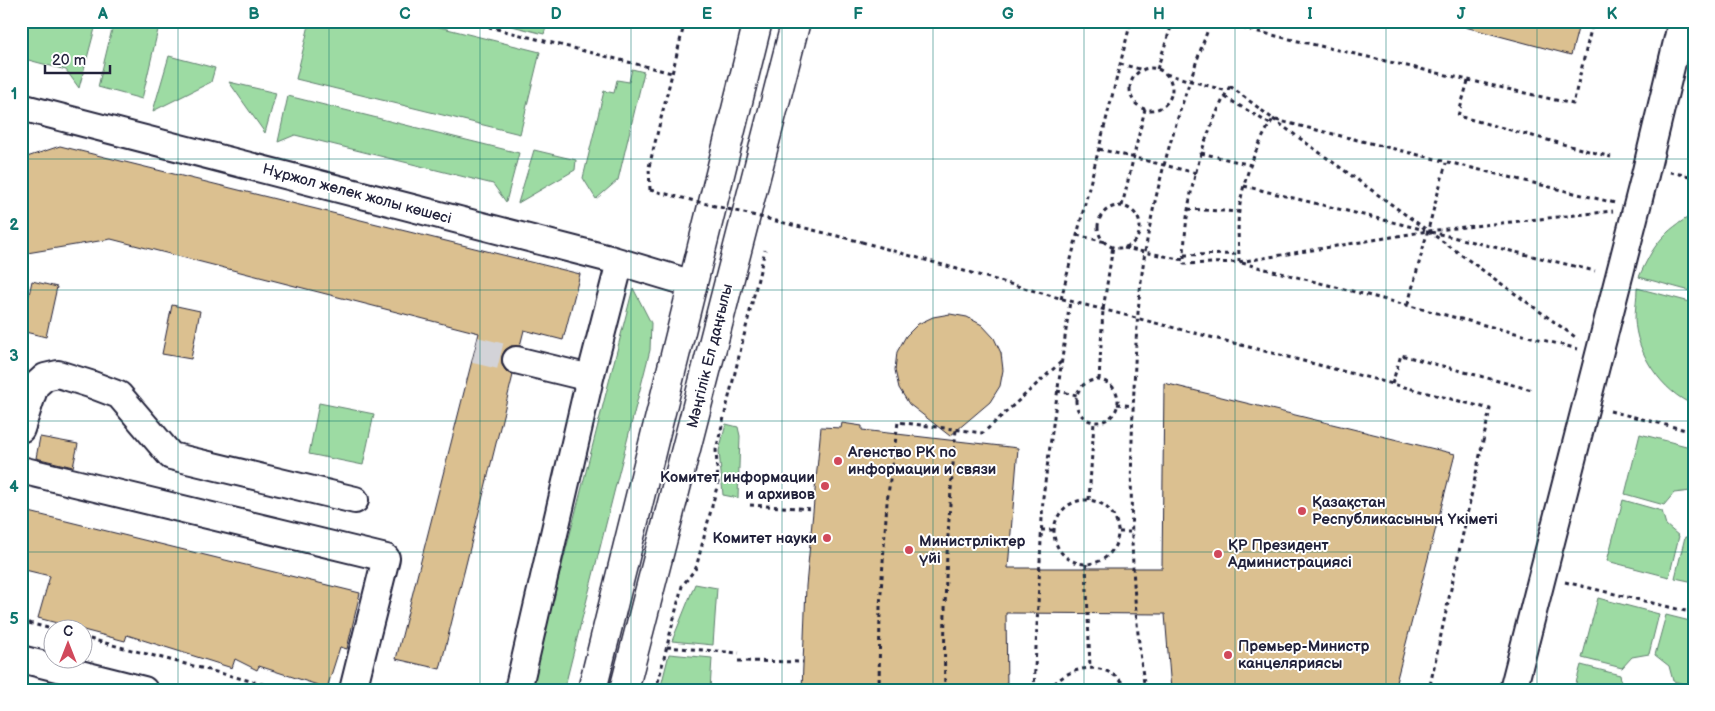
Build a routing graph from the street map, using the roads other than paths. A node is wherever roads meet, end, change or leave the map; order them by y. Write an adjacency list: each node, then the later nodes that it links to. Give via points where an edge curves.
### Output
1 (758, 21): 6 (main road)
2 (796, 21): 17 (main road, Мәңгілік Ел даңғылы)
3 (1682, 21): 18 (street)
4 (21, 106): 5 (street, Нұржол желек жолы көшесі)
5 (620, 262): 6 (street, Нұржол желек жолы көшесі); 8 (street)
6 (693, 284): 16 (main road)
7 (516, 360): 8 (street)
8 (590, 378): 15 (street)
9 (21, 429): 11 (street, via 35,386 44,377 58,374 119,396 171,456)
10 (21, 470): 14 (street, via 386,558)
11 (355, 500)
12 (21, 659): 13 (street)
13 (144, 690)
14 (353, 690)
15 (518, 690)
16 (592, 690)
17 (624, 690)
18 (1513, 690)

